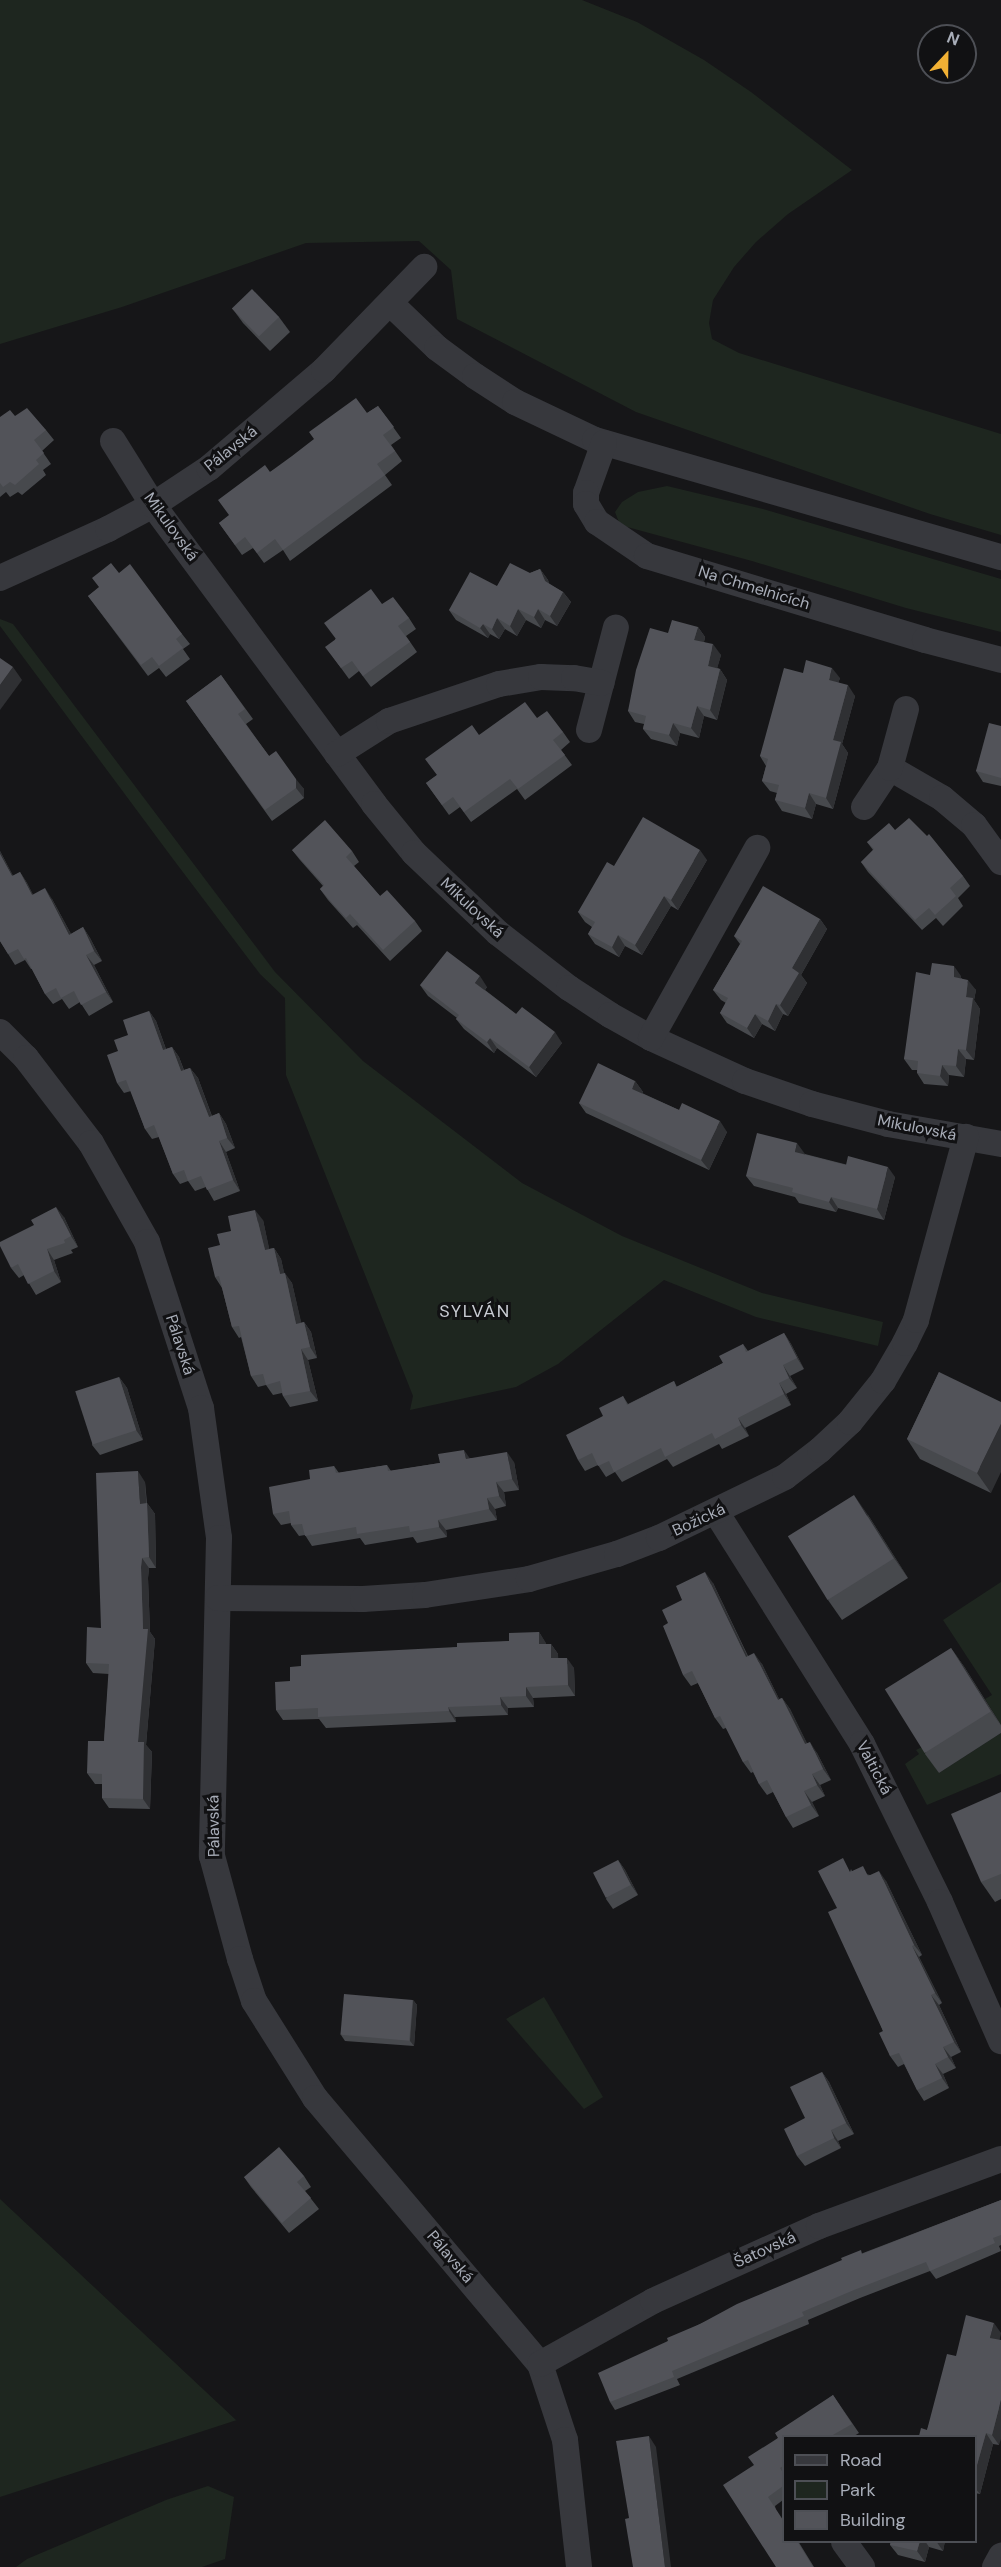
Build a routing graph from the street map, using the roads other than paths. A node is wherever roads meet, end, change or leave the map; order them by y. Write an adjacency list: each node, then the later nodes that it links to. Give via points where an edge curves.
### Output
1 (424, 267): 2 (street, Pálavská)
2 (390, 303): 4 (street, via 437,348 515,402); 5 (street, Pálavská, via 296,396 209,468)
3 (113, 441): 5 (street, Mikulovská)
4 (604, 443): 6 (street); 9 (street, Na Chmelnicích, via 586,493 586,504 597,522 646,556)
5 (153, 505): 7 (street, Pálavská); 13 (street, Mikulovská)
6 (1001, 557)
7 (0, 578)
8 (616, 627): 10 (street)
9 (1001, 660)
10 (602, 683): 12 (street); 13 (street, via 541,676 499,684 397,717)
11 (906, 709): 14 (street)
12 (589, 730)
13 (337, 754): 19 (street, Mikulovská, via 414,853 474,912 569,988)
14 (890, 768): 15 (street); 17 (street, via 942,798 975,825)
15 (864, 807)
16 (757, 848): 19 (street)
17 (1001, 861)
18 (0, 1032): 23 (street, Pálavská, via 26,1058 91,1143 147,1242 201,1408 219,1538)
19 (651, 1038): 20 (street, Mikulovská, via 745,1081 813,1104 888,1124)
20 (966, 1137): 21 (street, Mikulovská); 22 (street, Božická, via 916,1320 883,1381 850,1422 820,1450 785,1477)
21 (1000, 1139)
22 (716, 1512): 23 (street, Božická, via 617,1554 529,1579 480,1588 363,1599); 24 (street, Valtická, via 862,1744 940,1902)
23 (218, 1598): 26 (street, Pálavská, via 212,1856 254,2001 315,2098)
24 (1001, 2041)
25 (1001, 2159): 26 (street, Šatovská, via 819,2226 653,2301)
26 (540, 2364): 29 (street, Pálavská, via 565,2440)
27 (845, 2543): 30 (street)
28 (1001, 2556): 31 (street)
29 (579, 2567)
30 (862, 2567)
31 (995, 2567)

